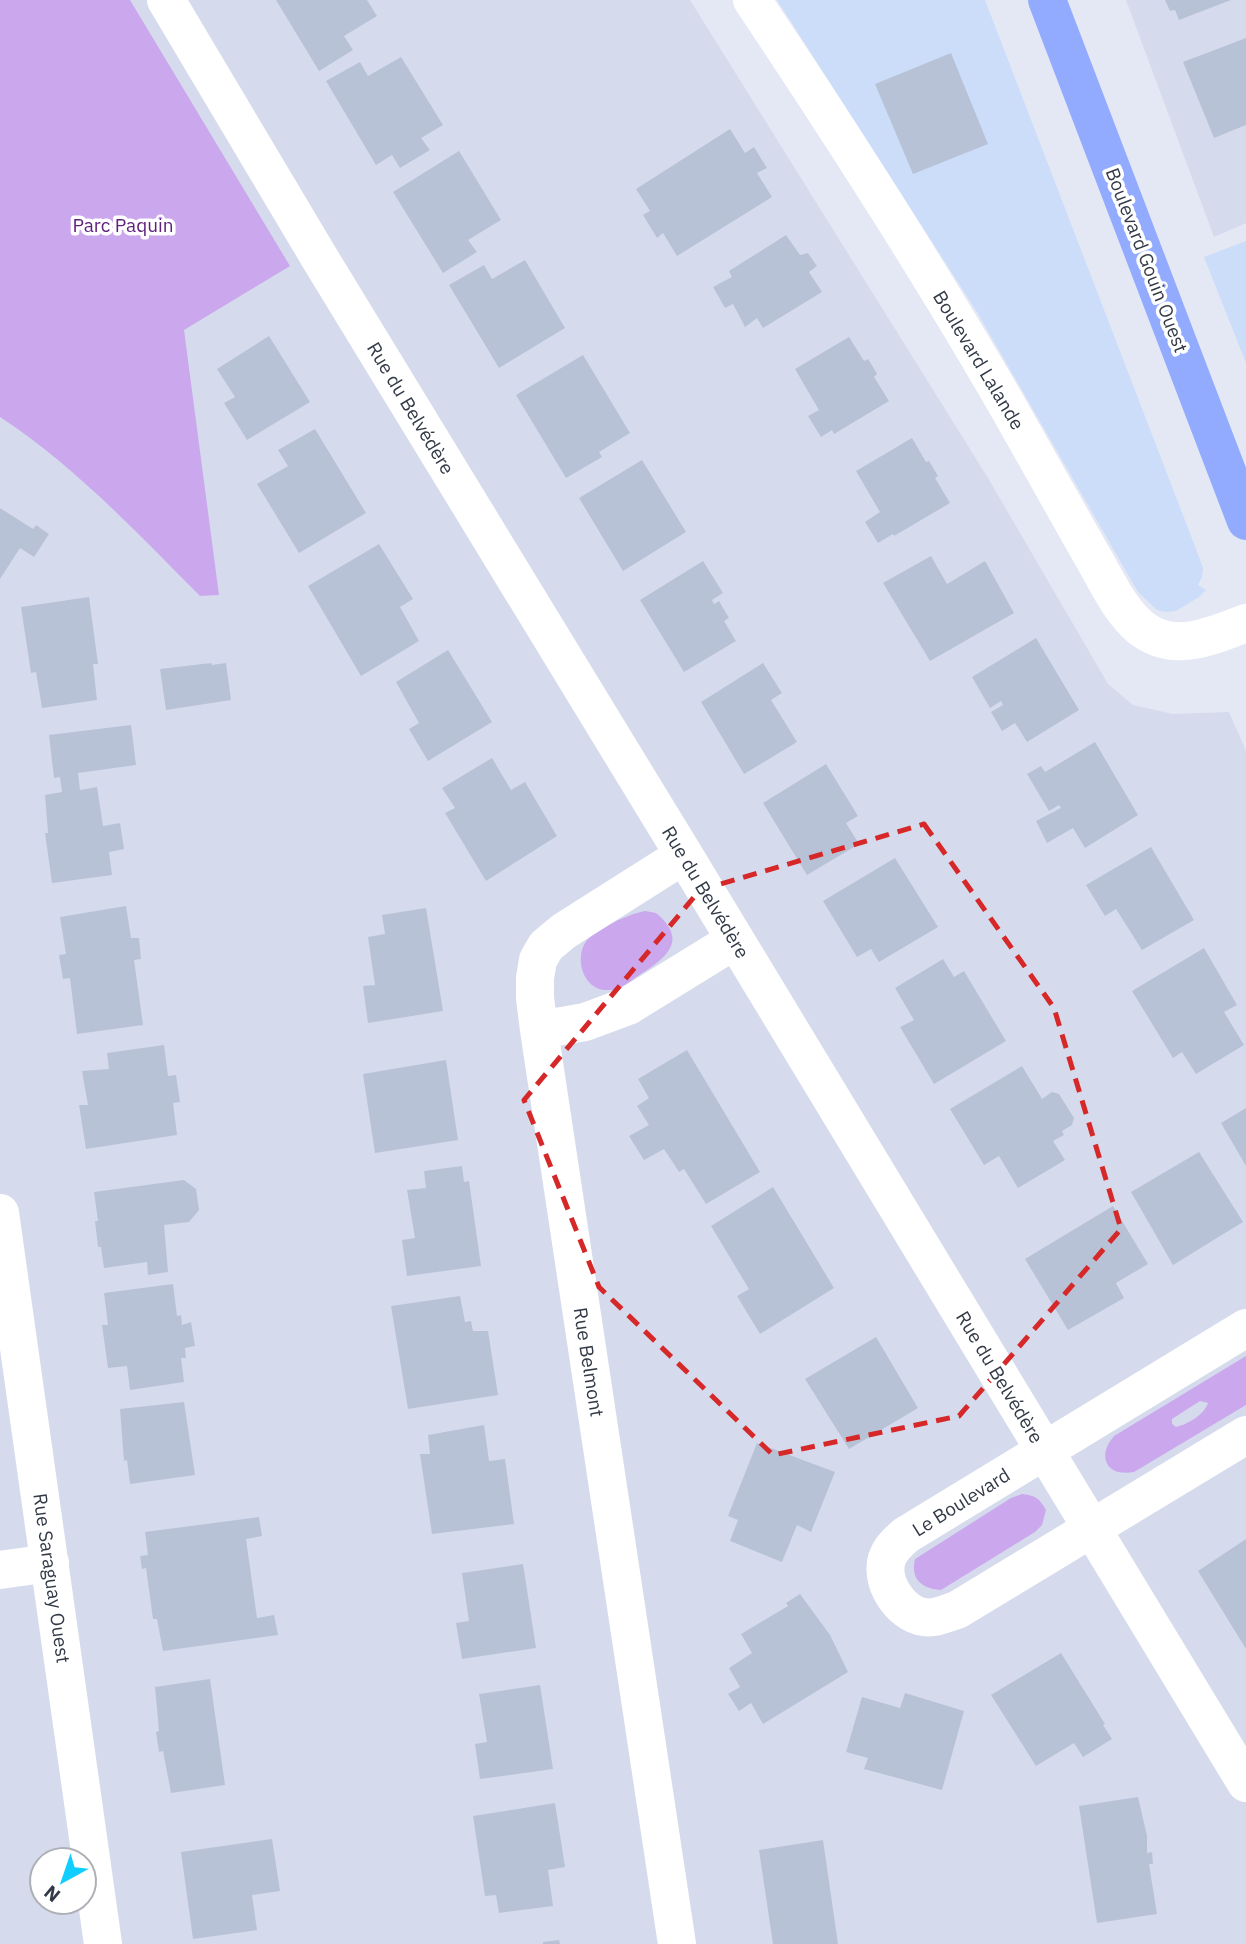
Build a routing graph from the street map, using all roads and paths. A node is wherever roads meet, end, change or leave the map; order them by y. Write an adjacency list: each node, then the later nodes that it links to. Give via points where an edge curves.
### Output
1 (166, 0): 6 (street, Rue du Belvédère)
2 (752, 0): 5 (street, Boulevard Lalande, via 928,275 1131,619 1156,637 1171,641 1205,639)
3 (1047, 0): 4 (main road, Boulevard Gouin Ouest)
4 (1246, 521)
5 (1246, 623)
6 (684, 855): 7 (street, Rue du Belvédère); 8 (street, Rue Belmont, via 546,946 535,978)
7 (736, 940): 8 (street, via 628,1006 585,1022); 12 (street, Rue du Belvédère)
8 (539, 1030): 18 (street, Rue Belmont)
9 (0, 1213): 14 (street, Rue Saraguay Ouest)
10 (1246, 1328): 12 (street, Le Boulevard)
11 (1246, 1435): 13 (street, Le Boulevard)
12 (1044, 1450): 13 (street, Rue du Belvédère); 13 (street, Le Boulevard, via 906,1535 887,1558 889,1587 908,1611 925,1617 957,1610)
13 (1092, 1528): 16 (street, Rue du Belvédère)
14 (50, 1563): 15 (street); 17 (street, Rue Saraguay Ouest)
15 (0, 1570)
16 (1246, 1783)
17 (103, 1944)
18 (677, 1944)

